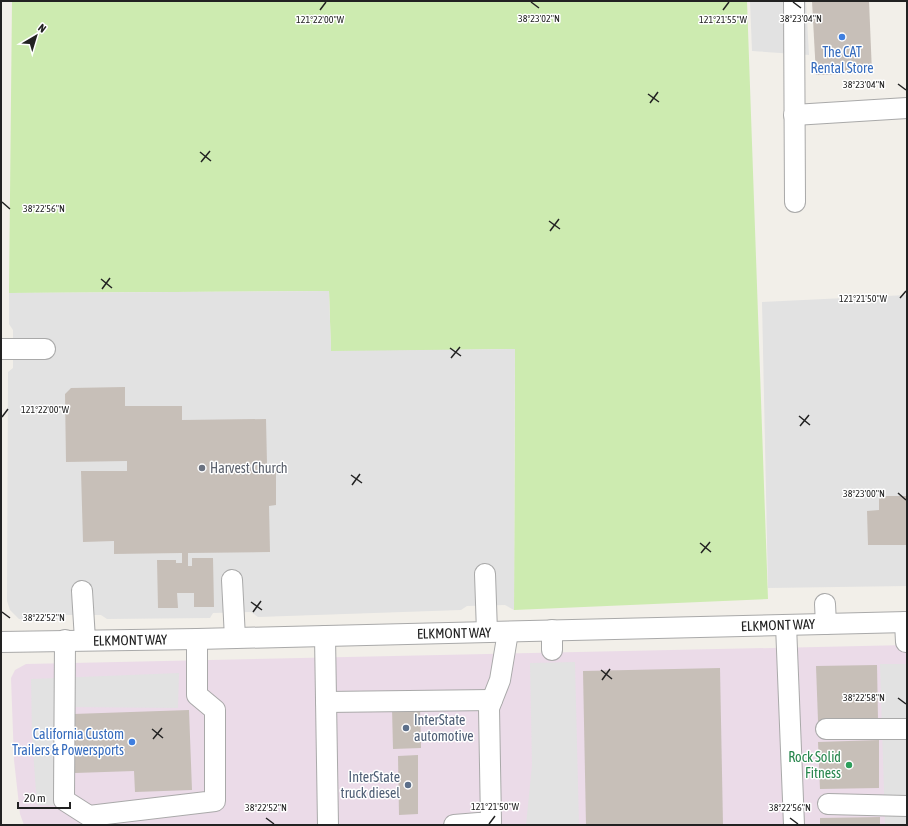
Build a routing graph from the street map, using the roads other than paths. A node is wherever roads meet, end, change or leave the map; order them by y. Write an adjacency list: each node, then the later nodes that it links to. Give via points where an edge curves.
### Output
1 (794, 1): 3 (street)
2 (907, 108): 3 (street)
3 (794, 115): 4 (street)
4 (795, 202)
5 (1, 348): 6 (street)
6 (45, 349)
7 (485, 574): 15 (street)
8 (232, 580): 18 (street)
9 (82, 591): 21 (street)
10 (825, 604): 12 (street)
11 (906, 622): 12 (street, ELKMONT WAY); 23 (street)
12 (826, 624): 13 (street, ELKMONT WAY)
13 (786, 625): 14 (street, ELKMONT WAY); 33 (street)
14 (552, 630): 16 (street, ELKMONT WAY); 24 (street)
15 (486, 632): 16 (street, ELKMONT WAY); 17 (street, ELKMONT WAY)
16 (508, 632): 25 (street, via 500,680)
17 (325, 636): 18 (street, ELKMONT WAY); 26 (street)
18 (235, 638): 19 (street, ELKMONT WAY)
19 (197, 639): 20 (street, via 197,695 215,710 215,801 88,816 64,800); 21 (street, ELKMONT WAY)
20 (65, 640): 21 (street, ELKMONT WAY); 22 (street, ELKMONT WAY)
21 (85, 640)
22 (1, 642)
23 (906, 642)
24 (552, 650)
25 (492, 700): 26 (street); 32 (street, via 489,708 491,822)
26 (326, 702): 31 (street)
27 (826, 729): 28 (street)
28 (907, 729)
29 (828, 804): 30 (street)
30 (907, 806)
31 (328, 825)
32 (454, 825)
33 (794, 825)

